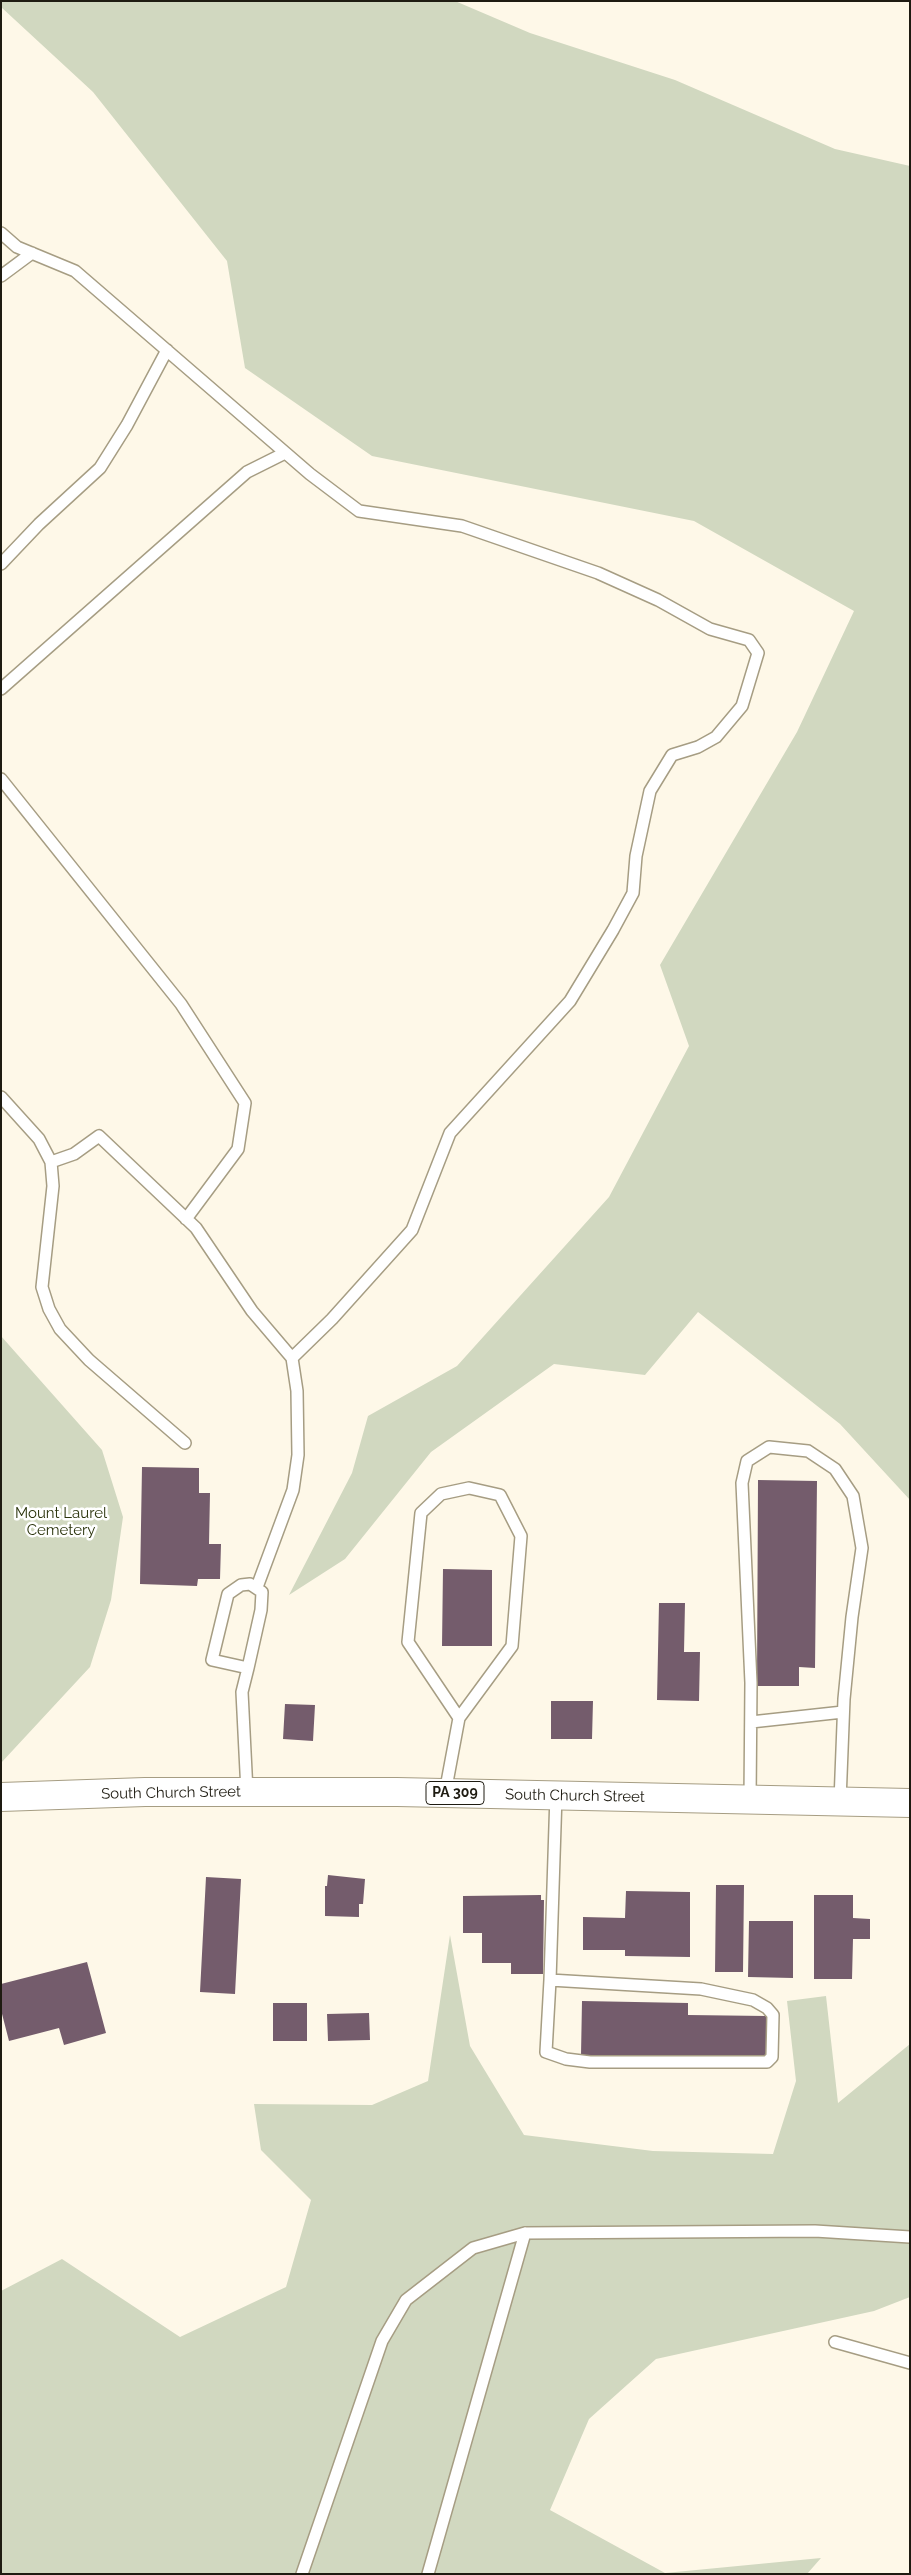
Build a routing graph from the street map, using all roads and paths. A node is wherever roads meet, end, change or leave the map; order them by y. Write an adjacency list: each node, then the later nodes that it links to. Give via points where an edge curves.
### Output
1 (1, 233): 2 (lane, via 17,247)
2 (32, 253): 3 (lane); 4 (lane, via 75,271)
3 (1, 276)
4 (167, 350): 5 (lane); 6 (lane, via 100,468)
5 (285, 453): 7 (lane, via 248,472); 12 (lane, via 359,511 462,526 598,573 658,600 710,629 750,640 758,653 742,706 716,737 672,755 650,791 636,856 633,893 570,1001 450,1133 412,1230 332,1319)
6 (1, 564)
7 (1, 689)
8 (1, 779): 11 (lane, via 181,1004 245,1102 238,1149)
9 (1, 1097): 10 (lane, via 39,1139)
10 (51, 1162): 11 (lane, via 74,1154 99,1136); 13 (lane, via 53,1186 42,1287 49,1309 60,1329 88,1360)
11 (186, 1219): 12 (lane, via 196,1228 252,1311)
12 (292, 1358): 14 (lane, via 297,1391 298,1455 293,1490)
13 (185, 1443)
14 (257, 1587): 15 (lane, via 262,1592 261,1610); 15 (lane, via 241,1585 228,1594 212,1660)
15 (248, 1668): 19 (lane, via 242,1692)
16 (843, 1712): 18 (lane); 18 (lane, via 862,1548 853,1496 835,1469 808,1452 769,1447 747,1461 742,1483); 24 (lane)
17 (459, 1718): 17 (lane, via 512,1646 521,1536 500,1496 469,1488 441,1494 421,1513 408,1642); 20 (lane)
18 (751, 1722): 23 (lane)
19 (247, 1792): 20 (highway, South Church Street / PA 309); 22 (highway, South Church Street / PA 309)
20 (445, 1793): 21 (highway, South Church Street / PA 309)
21 (556, 1795): 23 (highway, South Church Street / PA 309); 26 (lane)
22 (1, 1797)
23 (750, 1799): 24 (highway, South Church Street / PA 309)
24 (840, 1801): 25 (highway, South Church Street / PA 309)
25 (910, 1803)
26 (550, 1980): 26 (lane, via 701,1989 753,2000 772,2015 772,2057 767,2062 590,2062 546,2052)
27 (525, 2233): 28 (lane, via 815,2230); 31 (lane, via 473,2248 406,2300 382,2341); 32 (lane)
28 (910, 2237)
29 (835, 2342): 30 (lane)
30 (910, 2363)
31 (302, 2574)
32 (428, 2574)

